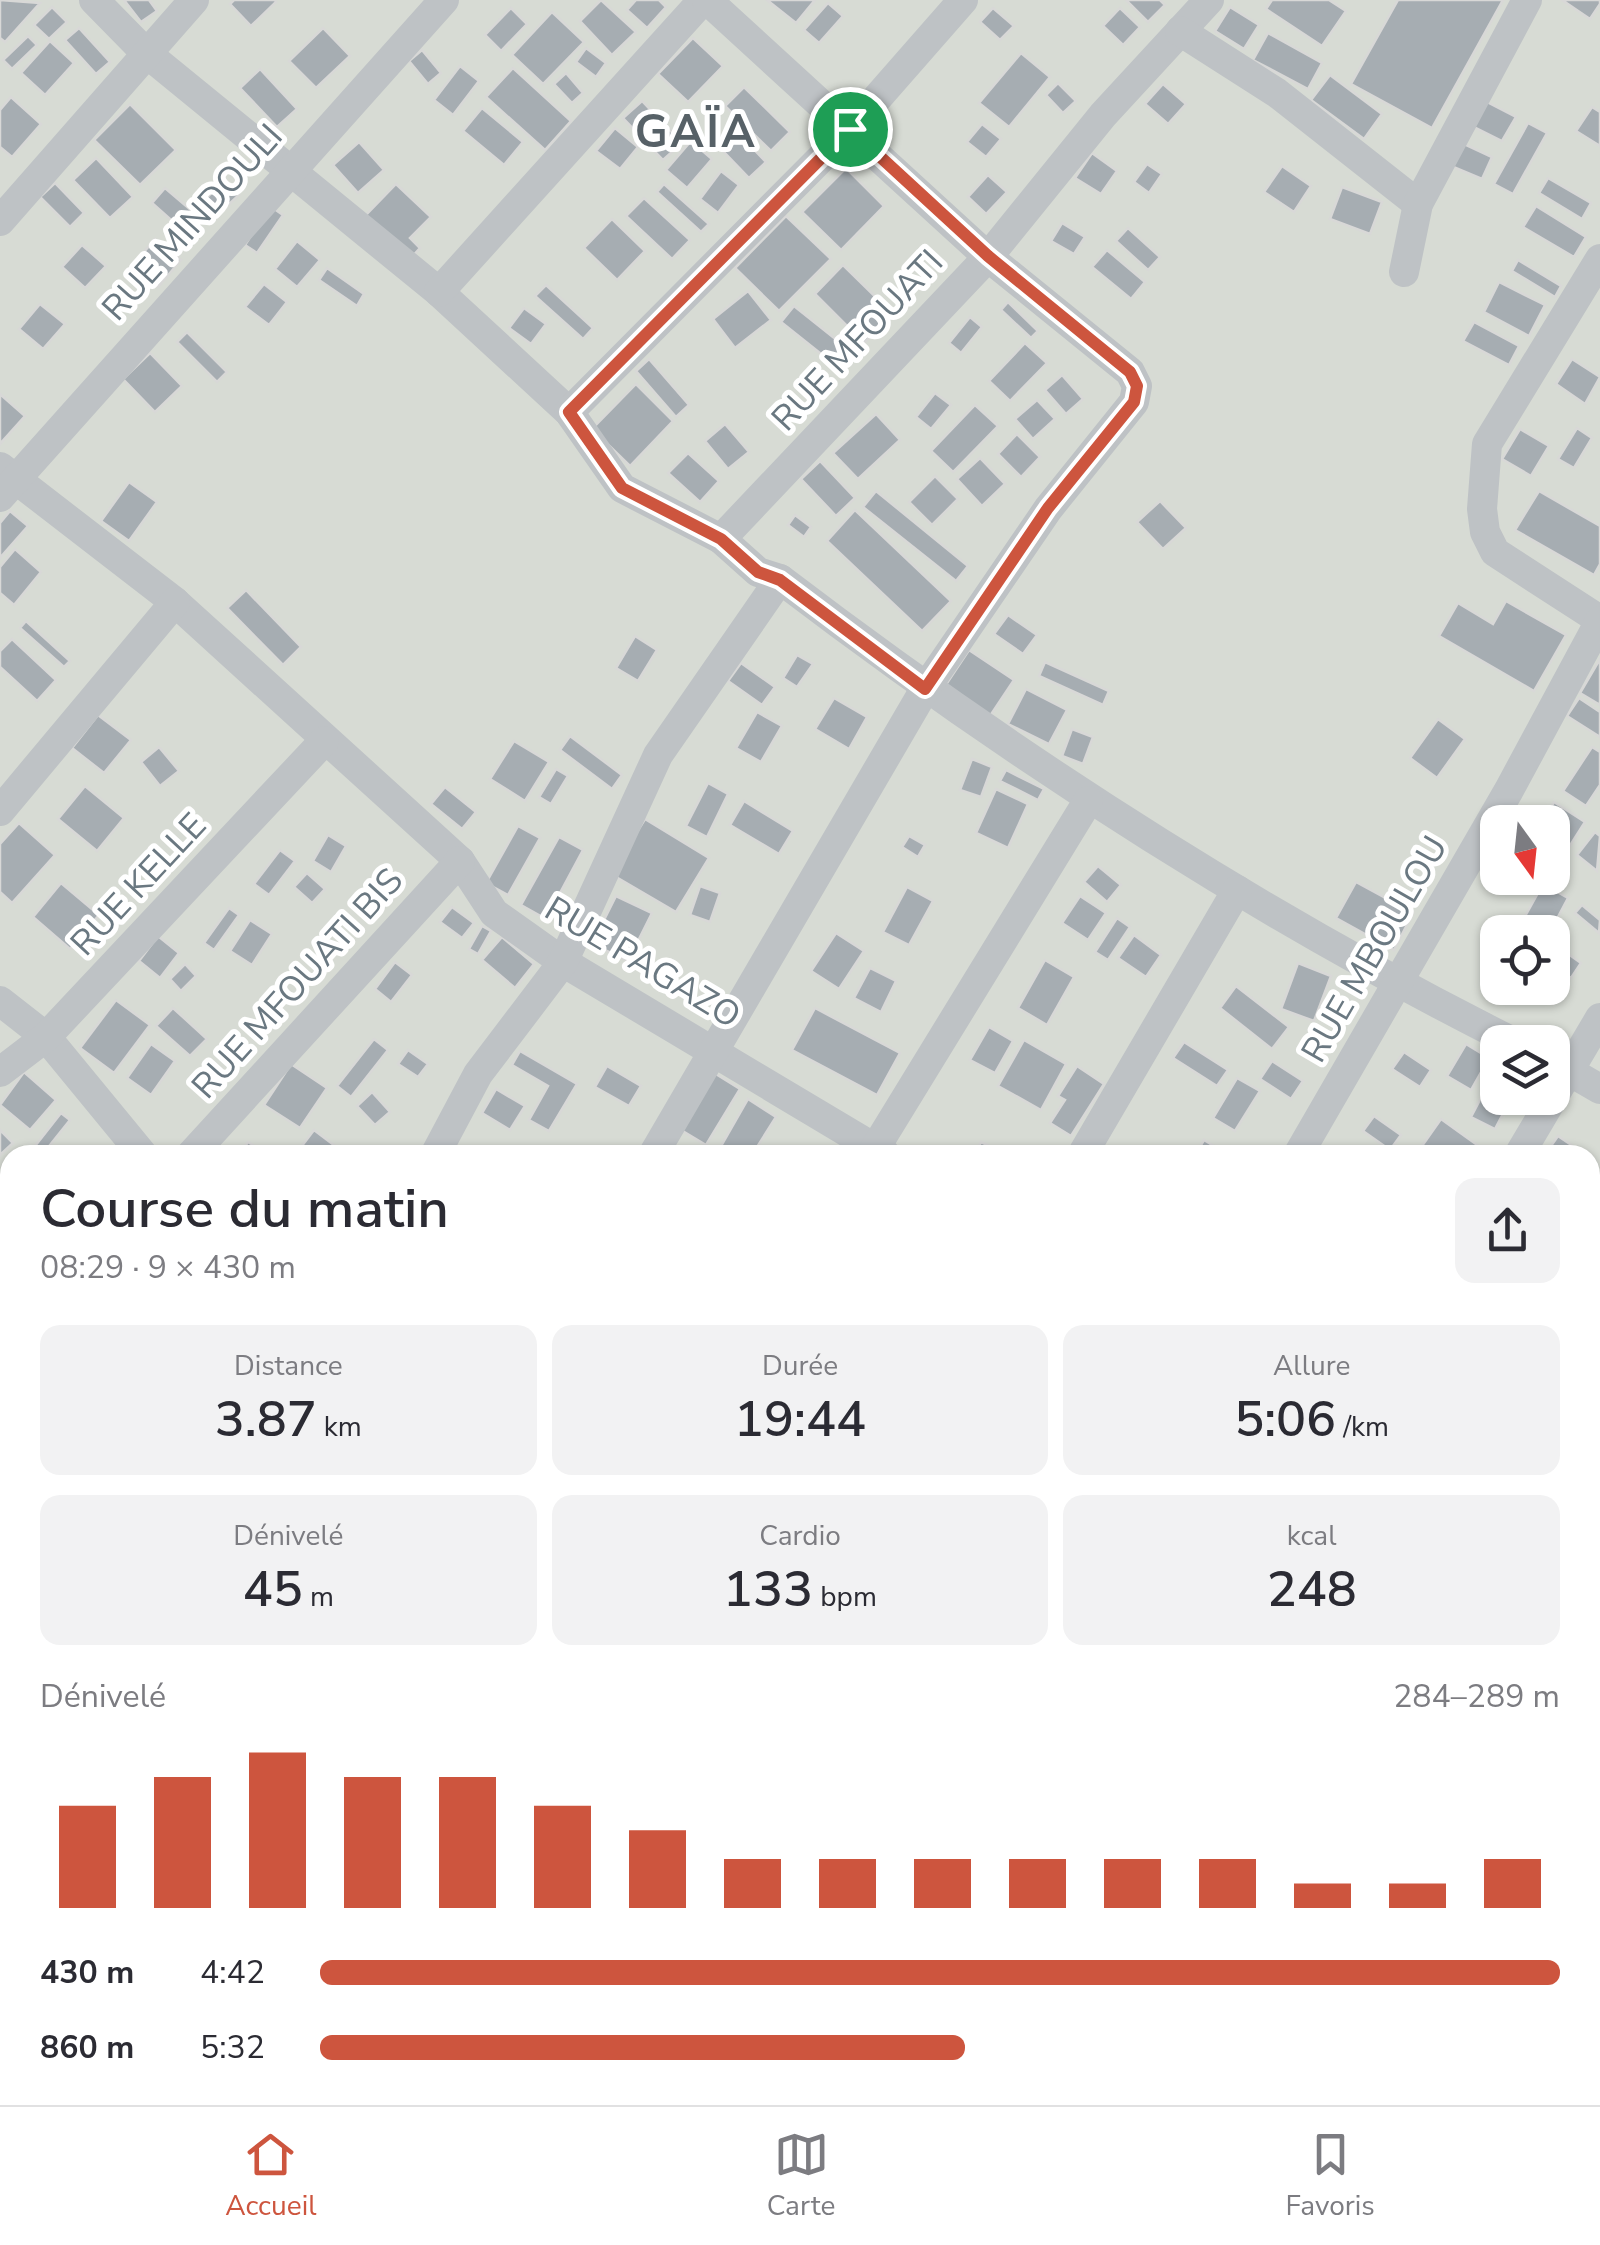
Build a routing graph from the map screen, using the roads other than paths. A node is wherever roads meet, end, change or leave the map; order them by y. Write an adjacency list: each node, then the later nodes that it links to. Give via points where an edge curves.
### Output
1 (94, 0): 9 (street)
2 (194, 0): 9 (street)
3 (444, 0): 11 (street, RUE MINDOULI)
4 (705, 0): 10 (street); 17 (street)
5 (963, 0): 10 (street)
6 (1209, 0): 8 (street, RUE MFOUATI)
7 (1527, 0): 12 (street)
8 (1180, 32): 12 (street, via 1277,93); 14 (street, RUE MFOUATI)
9 (144, 52): 11 (street); 13 (street)
10 (850, 129): 14 (street); 18 (street)
11 (288, 170): 17 (street); 19 (street, RUE MINDOULI)
12 (1418, 204): 16 (street)
13 (0, 221)
14 (988, 256): 20 (street, RUE MFOUATI); 24 (street, via 1130,372 1137,386 1134,402 1048,508)
15 (1600, 258): 23 (street, via 1487,444 1482,509 1495,552)
16 (1404, 272)
17 (439, 292): 18 (street)
18 (569, 412): 20 (street, via 622,488)
19 (5, 481): 22 (street, RUE PAGAZO)
20 (726, 542): 21 (street, via 758,572)
21 (780, 580): 24 (street); 30 (street, via 658,755)
22 (176, 602): 25 (street, RUE PAGAZO); 27 (street)
23 (1600, 620): 31 (street, RUE MBOULOU)
24 (925, 689): 26 (street); 36 (street)
25 (324, 741): 28 (street, RUE PAGAZO); 35 (street, RUE KELLE)
26 (1088, 801): 29 (street); 47 (street)
27 (0, 811)
28 (460, 861): 30 (street, RUE PAGAZO, via 494,913); 43 (street, RUE MFOUATI BIS)
29 (1237, 890): 31 (street); 48 (street)
30 (564, 962): 36 (street, RUE PAGAZO); 44 (street, via 478,1074)
31 (1398, 984): 34 (street); 49 (street, RUE MBOULOU)
32 (0, 1001): 35 (street)
33 (1600, 1018): 37 (street)
34 (1480, 1025)
35 (46, 1037): 39 (street, RUE KELLE); 42 (street)
36 (718, 1050): 45 (street); 46 (street, RUE PAGAZO)
37 (1570, 1056)
38 (1570, 1071): 40 (street)
39 (0, 1072)
40 (1600, 1089)
41 (1538, 1115): 50 (street)
42 (135, 1145)
43 (199, 1145)
44 (440, 1145)
45 (660, 1145)
46 (866, 1145)
47 (883, 1145)
48 (1088, 1145)
49 (1304, 1145)
50 (1524, 1145)

